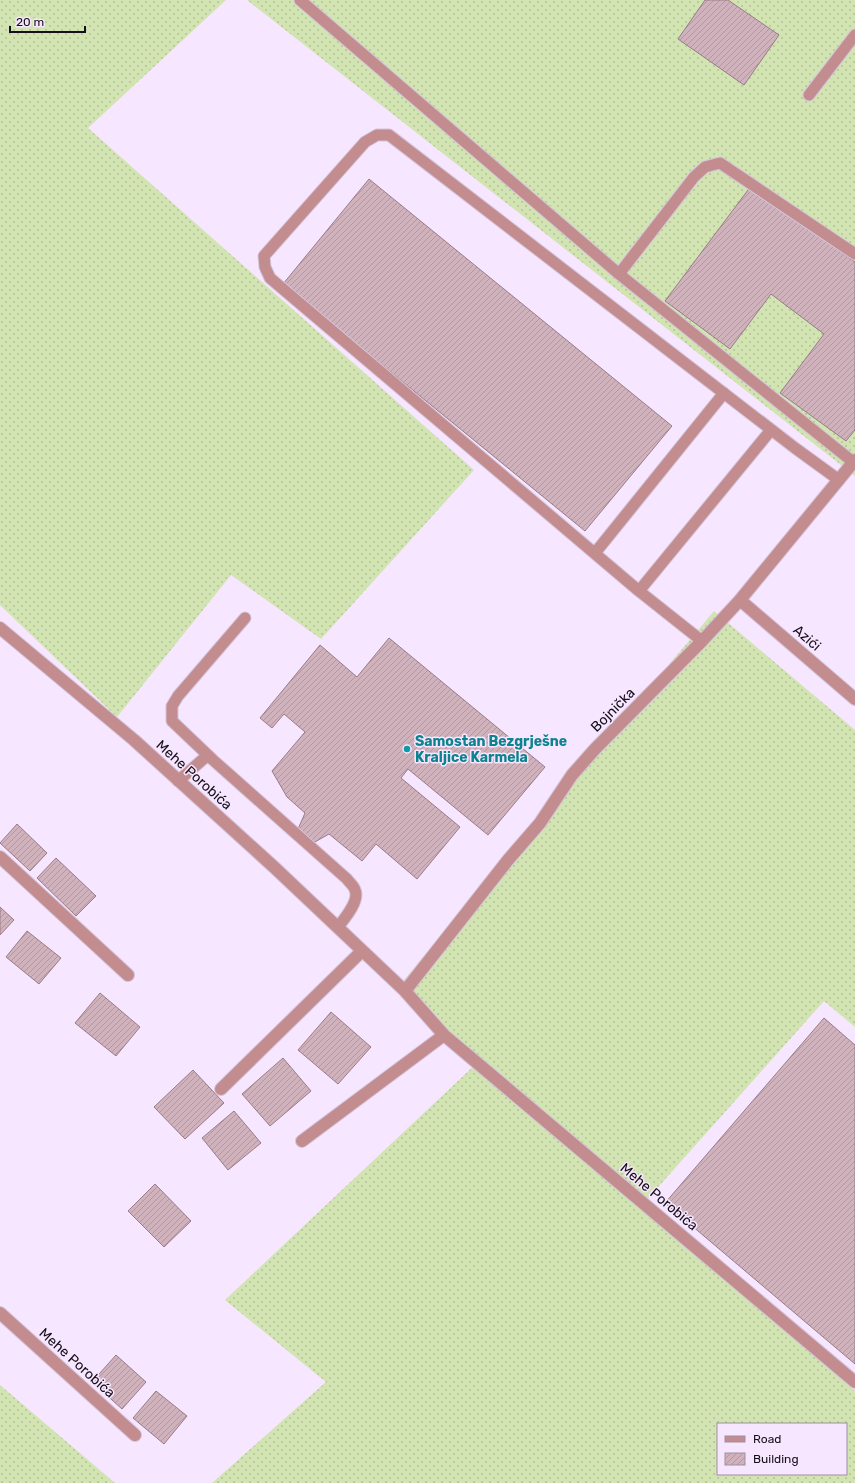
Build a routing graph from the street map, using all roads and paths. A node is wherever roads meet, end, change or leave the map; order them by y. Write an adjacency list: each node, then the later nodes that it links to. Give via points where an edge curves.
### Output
1 (300, 0): 5 (lane)
2 (855, 35): 3 (lane)
3 (809, 95)
4 (855, 254): 5 (lane, via 720,163 705,167 694,177)
5 (619, 274): 8 (lane)
6 (724, 393): 7 (lane); 10 (lane); 10 (lane, via 389,135 377,134 365,142 264,256 270,278)
7 (771, 430): 9 (lane); 11 (lane)
8 (854, 461): 9 (street, Bojnička)
9 (839, 480): 12 (street, Bojnička)
10 (595, 553): 11 (lane)
11 (639, 591): 15 (lane)
12 (740, 600): 15 (street, Bojnička); 16 (street, Azići)
13 (245, 618): 17 (lane, via 172,706 172,720)
14 (0, 628): 18 (street, Mehe Porobića, via 134,740)
15 (702, 641): 23 (street, Bojnička, via 572,775 540,823)
16 (855, 699)
17 (208, 755): 18 (lane); 20 (lane, via 347,879 355,889 356,896)
18 (178, 781): 20 (street, Mehe Porobića)
19 (0, 857): 22 (street)
20 (338, 927): 21 (street, Mehe Porobića)
21 (362, 951): 23 (street, Mehe Porobića); 25 (street)
22 (128, 975)
23 (405, 991): 24 (street, Mehe Porobića)
24 (444, 1035): 26 (street); 28 (street, Mehe Porobića)
25 (221, 1089)
26 (302, 1141)
27 (0, 1313): 29 (street, Mehe Porobića)
28 (855, 1382)
29 (135, 1435)

